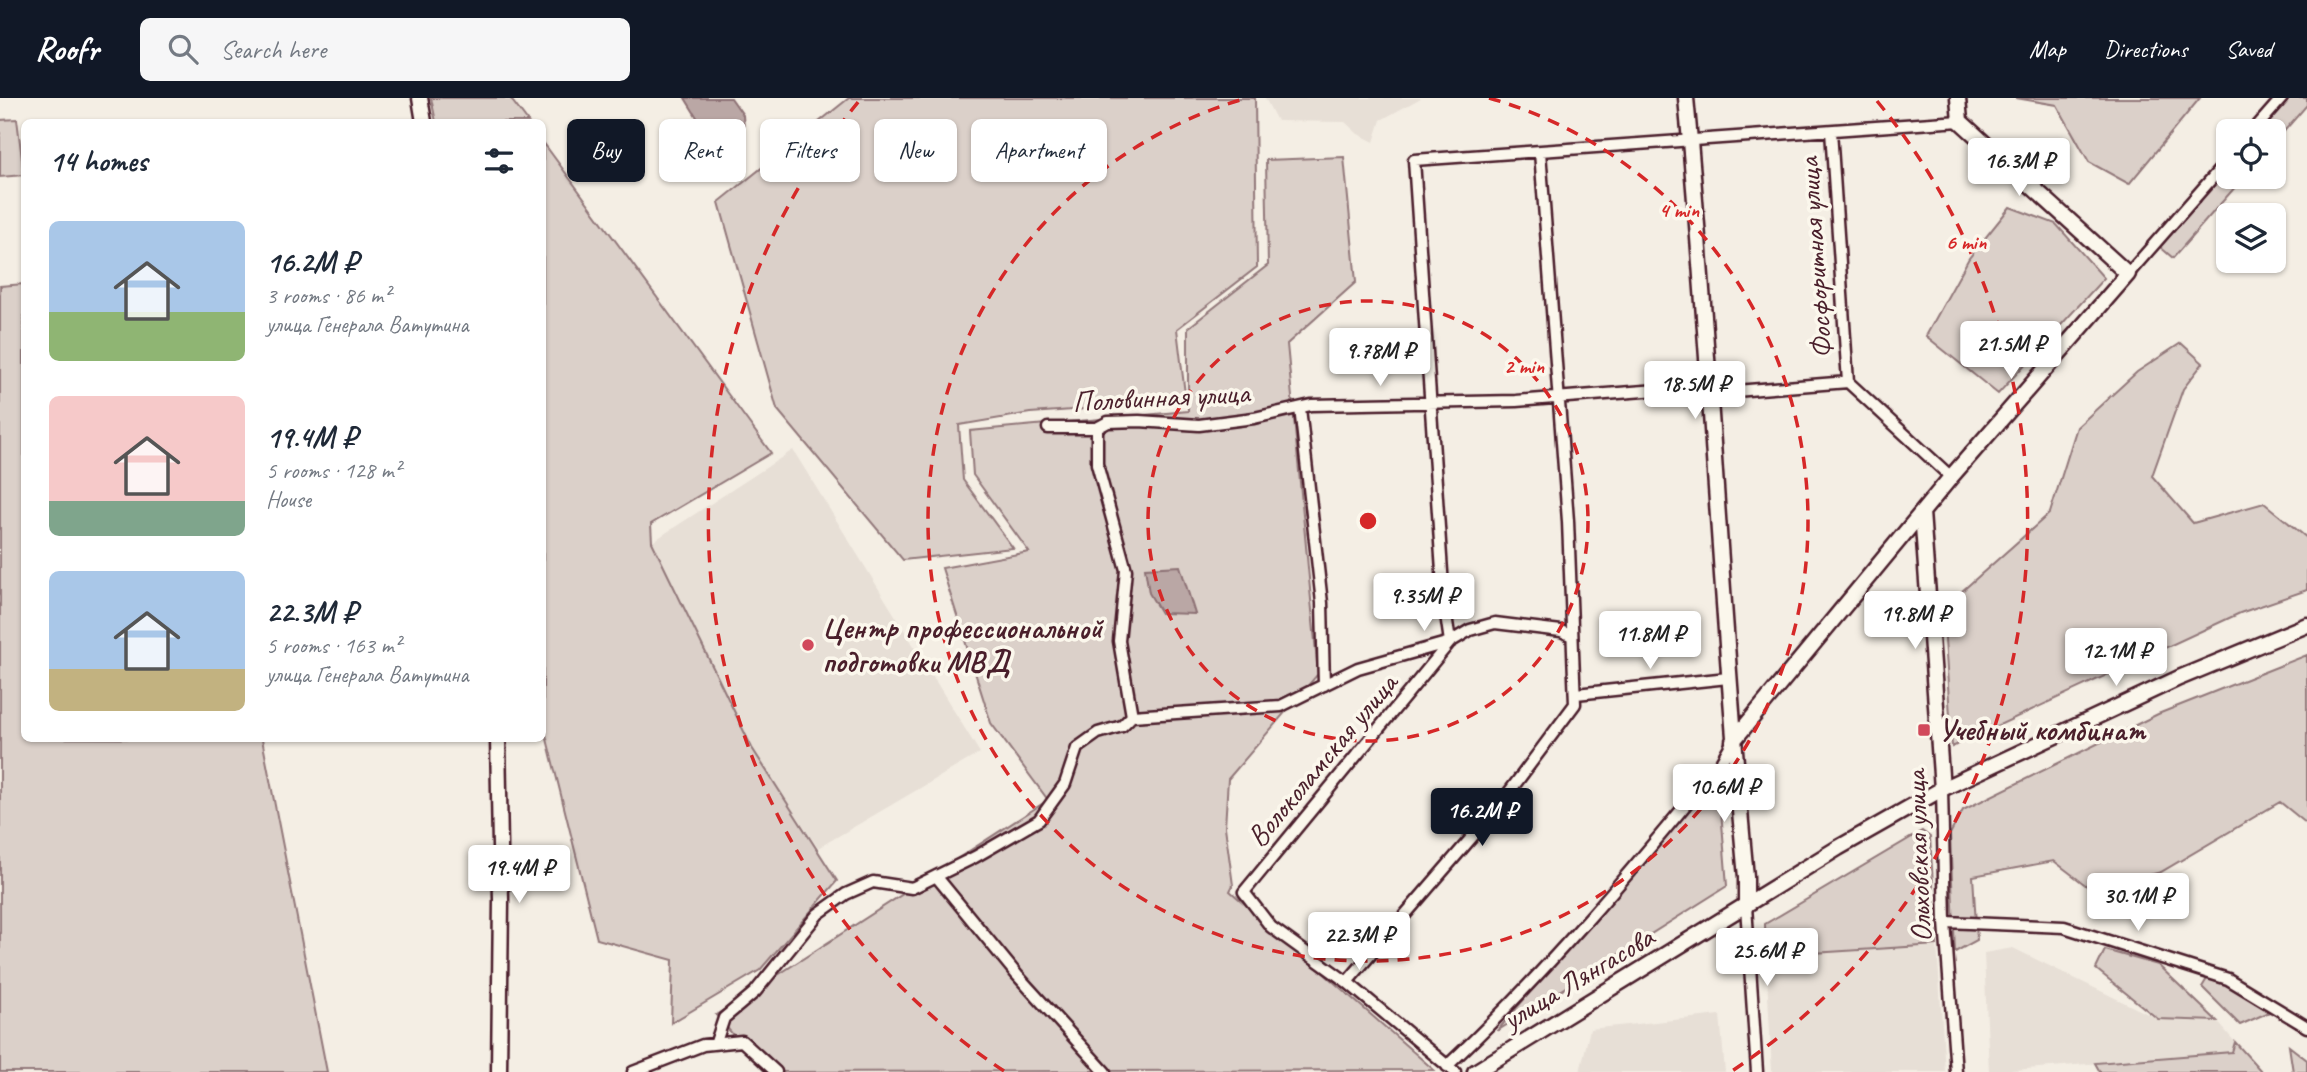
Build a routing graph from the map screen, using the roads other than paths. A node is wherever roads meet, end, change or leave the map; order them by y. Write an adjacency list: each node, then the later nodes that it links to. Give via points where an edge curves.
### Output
1 (420, 98): 5 (street)
2 (1686, 98): 9 (street)
3 (1958, 98): 7 (street)
4 (2282, 98): 6 (street)
5 (424, 119)
6 (2264, 119)
7 (1960, 121): 8 (street); 12 (street)
8 (1831, 131): 9 (street); 13 (street, Фосфоритная улица)
9 (1690, 140): 10 (street); 14 (street)
10 (1540, 152): 15 (street); 16 (street, via 1414,160)
11 (2216, 174): 12 (street)
12 (2127, 274): 20 (street)
13 (1848, 382): 14 (street, Половинная улица); 20 (street)
14 (1711, 393): 15 (street, Половинная улица, via 1683,388); 25 (street)
15 (1559, 395): 16 (street, Половинная улица, via 1516,401); 23 (street)
16 (1430, 402): 17 (street, Половинная улица); 24 (street)
17 (1300, 408): 19 (street, Половинная улица, via 1199,425 1139,421 1108,422); 26 (street, via 1322,604)
18 (1048, 428): 19 (street, Половинная улица)
19 (1097, 428): 28 (street, via 1097,464 1126,570 1119,641)
20 (1951, 477): 21 (street)
21 (1922, 512): 29 (street); 31 (street, Ольховская улица)
22 (2307, 625): 31 (street, улица Лянгасова, via 2179,678)
23 (1572, 636): 24 (street, via 1495,623); 27 (street)
24 (1450, 642): 26 (street, via 1358,668); 35 (street, Волоколамская улица, via 1244,892 1272,927)
25 (1728, 678): 27 (street); 29 (street)
26 (1324, 685): 28 (street, via 1281,706)
27 (1576, 694): 35 (street, via 1575,704 1498,807)
28 (1132, 716): 32 (street, via 1122,726 1098,733 1077,748 1065,784 1039,820)
29 (1733, 741): 33 (street); 38 (street, via 1721,762 1626,877)
30 (498, 742): 39 (street)
31 (1942, 789): 33 (street, улица Лянгасова); 34 (street, Ольховская улица)
32 (936, 876): 37 (street, via 912,888 873,882 818,914 755,992 724,1018); 42 (street, via 1008,965)
33 (1746, 906): 43 (street, улица Лянгасова); 44 (street)
34 (1945, 922): 36 (street, via 2064,927 2228,979); 45 (street, Ольховская улица)
35 (1347, 982): 38 (street)
36 (2307, 1027)
37 (716, 1042): 40 (street); 41 (street, via 742,1041)
38 (1451, 1069)
39 (499, 1072)
40 (633, 1072)
41 (776, 1072)
42 (1105, 1072)
43 (1475, 1072)
44 (1757, 1072)
45 (1956, 1072)

